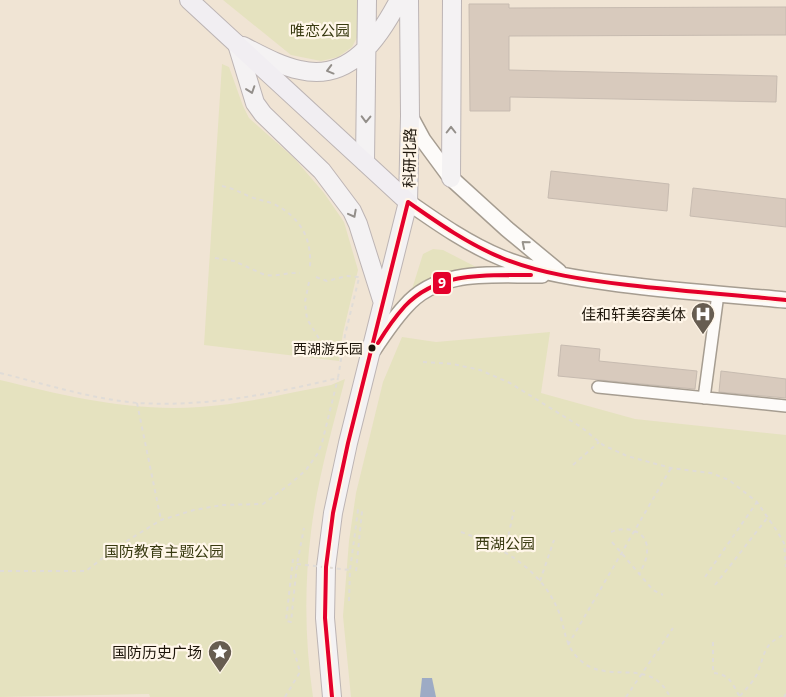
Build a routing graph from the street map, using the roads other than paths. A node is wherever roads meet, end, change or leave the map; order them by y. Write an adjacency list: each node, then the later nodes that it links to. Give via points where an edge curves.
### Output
1 (188, 0): 6 (highway)
2 (367, 0): 7 (main road)
3 (399, 0): 7 (main road, via 383,29)
4 (409, 0): 8 (main road, 科研北路)
5 (452, 0): 10 (main road, one-way to 5)
6 (237, 44): 7 (main road, one-way to 6, via 346,64 319,72 282,65); 9 (highway); 15 (main road, one-way to 15, via 255,103 322,171 352,211)
7 (367, 48): 9 (main road, one-way to 9)
8 (410, 116): 10 (main road, via 436,161); 11 (main road, 科研北路)
9 (365, 162): 11 (highway)
10 (451, 178): 12 (main road, one-way to 10)
11 (408, 202): 12 (main road, via 443,226 502,258); 15 (main road, 科研北路)
12 (562, 275): 13 (main road); 16 (main road, via 466,276 433,285 405,306)
13 (718, 294): 14 (main road); 18 (street)
14 (786, 300)
15 (383, 303): 16 (main road, 科研北路)
16 (370, 353): 20 (main road, 科研北路, via 333,512 328,556 325,618)
17 (598, 387): 18 (street)
18 (704, 398): 19 (street)
19 (786, 406)
20 (332, 697)

